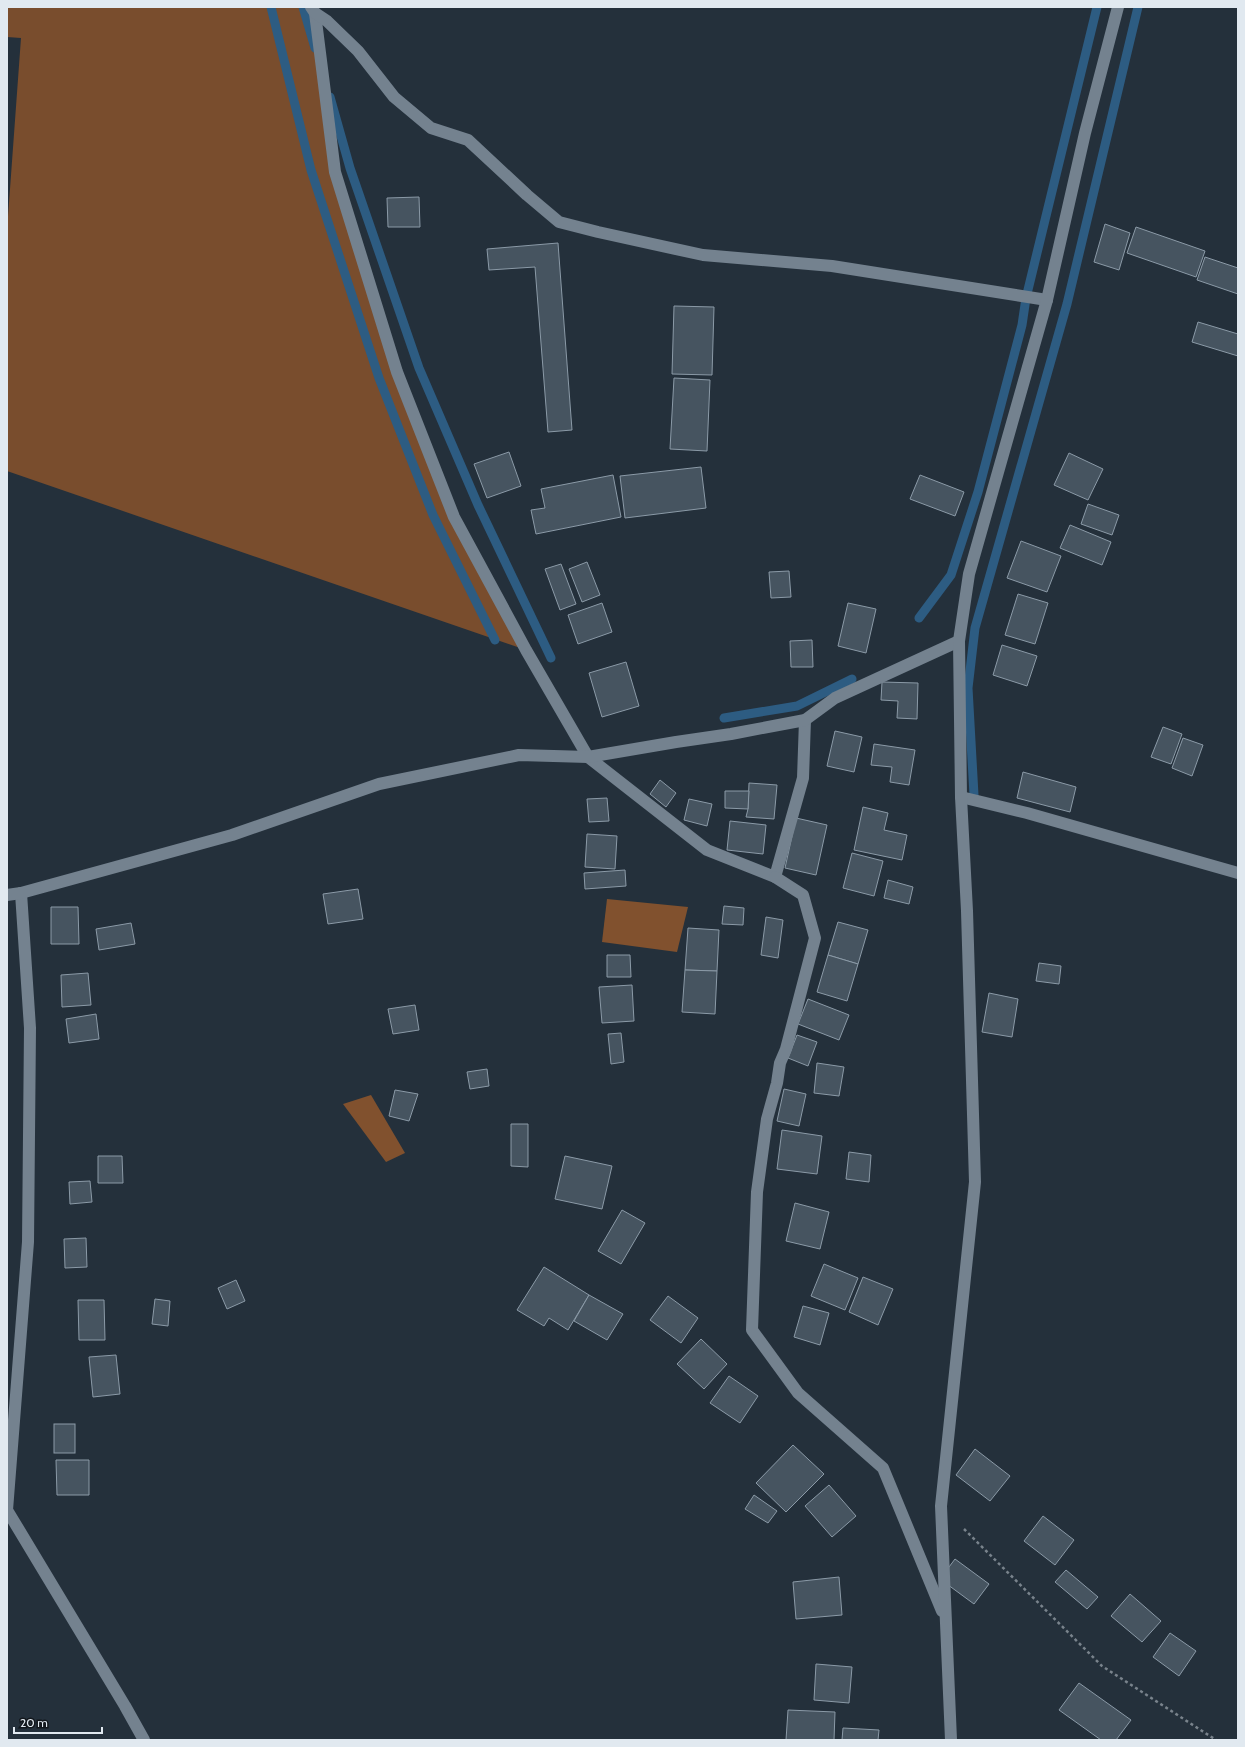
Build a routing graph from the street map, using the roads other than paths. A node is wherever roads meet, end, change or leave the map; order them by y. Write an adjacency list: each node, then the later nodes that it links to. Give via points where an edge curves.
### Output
1 (1118, 7): 3 (street, via 1085,134)
2 (313, 10): 3 (street, via 358,51 394,97 430,128 468,140 559,222 703,255 832,266); 6 (street, via 335,172 397,372 454,517)
3 (1047, 300): 4 (street, via 969,574)
4 (959, 641): 5 (street, via 835,698); 7 (street)
5 (805, 720): 6 (street); 9 (street, via 803,778)
6 (588, 757): 9 (street, via 707,850); 10 (street, via 519,755 379,784 232,835)
7 (961, 797): 8 (street, via 1027,813); 12 (street, via 975,1182 941,1506)
8 (1238, 873)
9 (775, 877): 12 (street, via 803,895 815,938 767,1119 757,1192 752,1330 798,1392 883,1468)
10 (20, 893): 11 (street); 13 (street, via 30,1028 28,1242 7,1510)
11 (7, 895)
12 (946, 1620): 14 (street)
13 (144, 1740)
14 (951, 1740)

